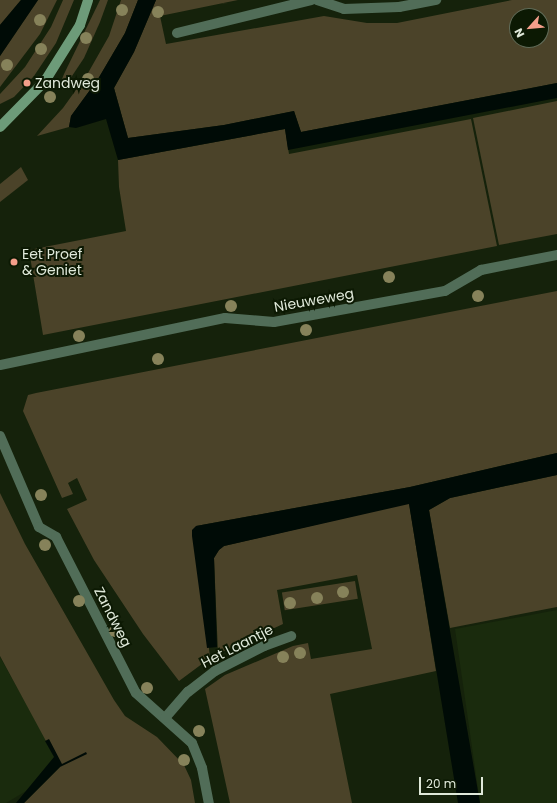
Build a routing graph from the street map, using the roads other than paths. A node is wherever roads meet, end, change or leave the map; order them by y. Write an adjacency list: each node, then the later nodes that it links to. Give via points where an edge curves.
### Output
1 (88, 0): 7 (main road, via 80,25 45,81)
2 (311, 0): 6 (street)
3 (317, 0): 5 (street, via 344,9)
4 (436, 0): 5 (street)
5 (399, 4)
6 (177, 33)
7 (0, 127)
8 (557, 255): 9 (street, Nieuweweg, via 481,270 445,291 274,322 225,318)
9 (0, 365)
10 (0, 436): 12 (street, Zandweg, via 39,526 56,537 136,693)
11 (291, 636): 12 (street, Het Laantje, via 264,646 215,671 188,692)
12 (165, 718): 13 (street, Zandweg, via 197,751)
13 (209, 803)

